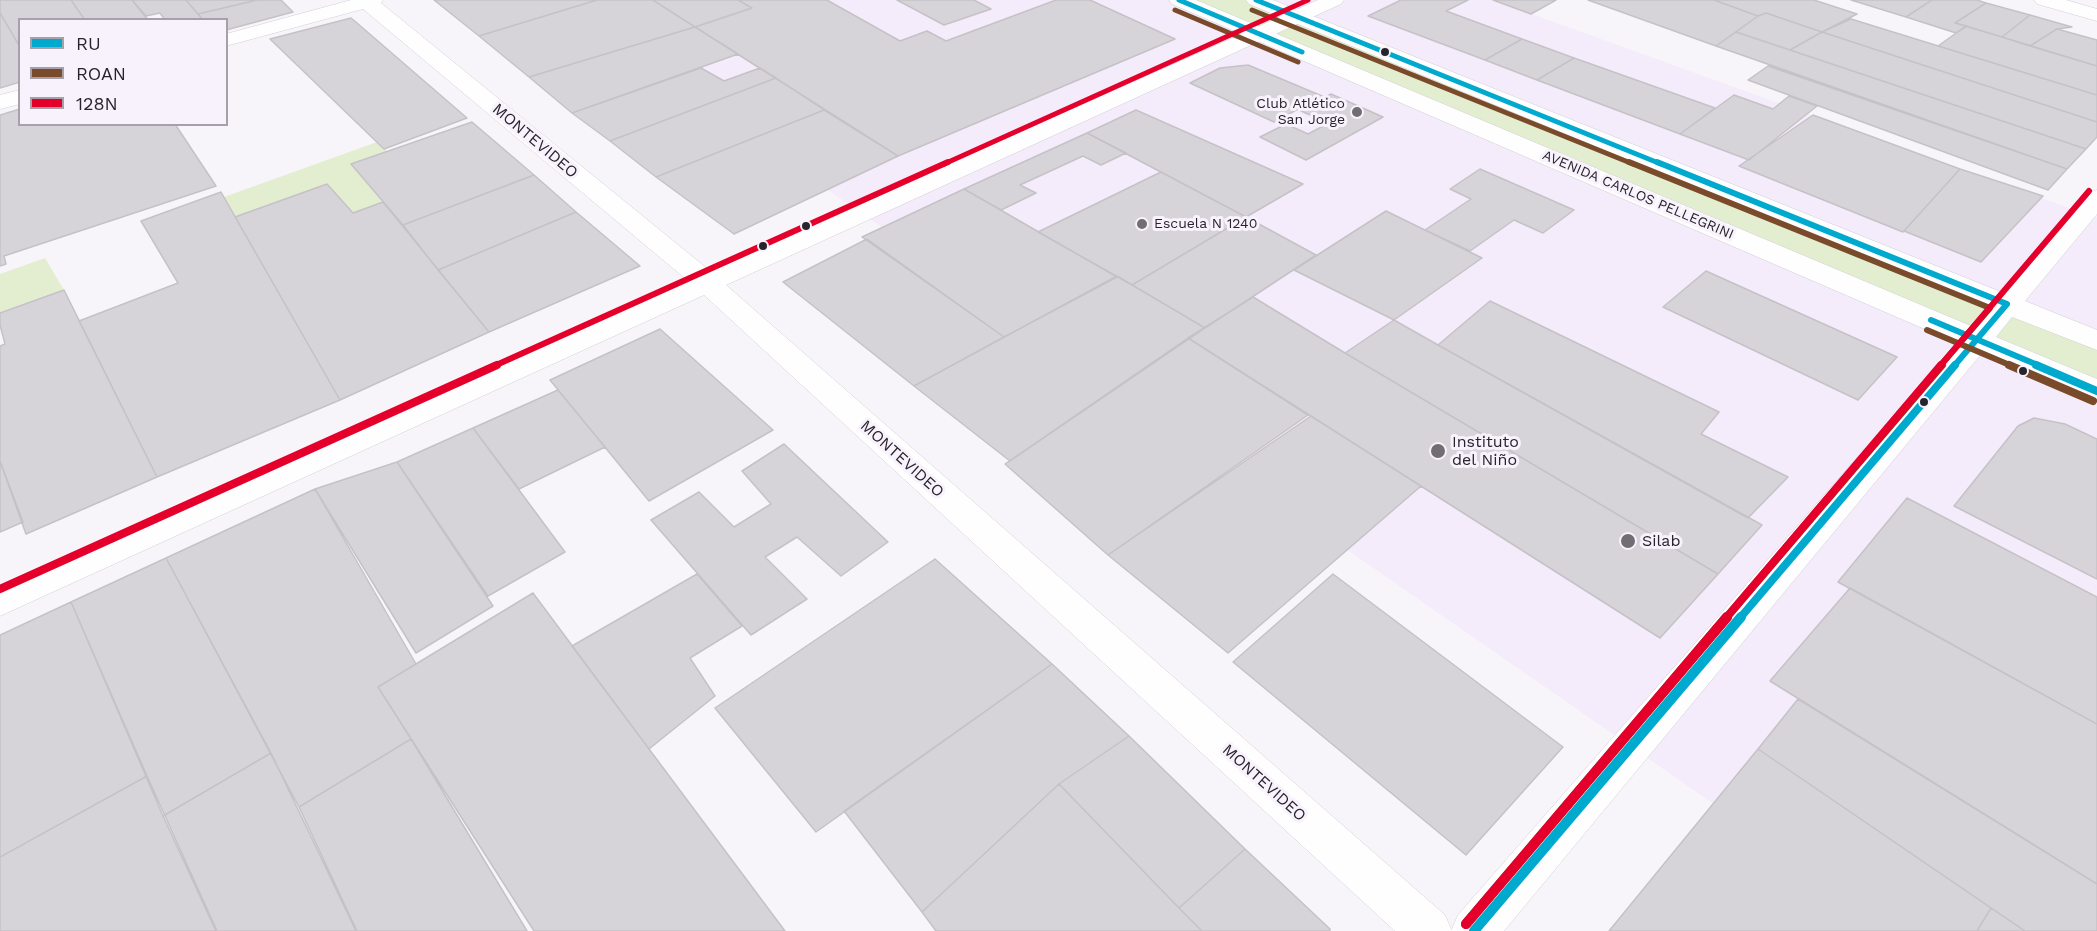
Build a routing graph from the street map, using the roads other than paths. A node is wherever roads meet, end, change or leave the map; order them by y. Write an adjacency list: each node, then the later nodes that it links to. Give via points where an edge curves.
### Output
1 (1179, 0): 8 (street, AVENIDA CARLOS PELLEGRINI)
2 (1256, 0): 7 (street)
3 (1334, 0): 7 (street)
4 (2044, 0): 6 (street)
5 (368, 1): 9 (street); 13 (street, MONTEVIDEO)
6 (2097, 15)
7 (1297, 17): 8 (street); 14 (street)
8 (1259, 34): 13 (street); 15 (street, AVENIDA CARLOS PELLEGRINI)
9 (228, 39)
10 (18, 98): 11 (street)
11 (0, 102)
12 (2097, 198): 14 (street)
13 (707, 283): 18 (street); 19 (street, MONTEVIDEO)
14 (2007, 304): 15 (street); 16 (street)
15 (1977, 340): 17 (street, AVENIDA CARLOS PELLEGRINI); 20 (street)
16 (2097, 341)
17 (2097, 391)
18 (0, 602)
19 (1428, 931)
20 (1474, 931)

